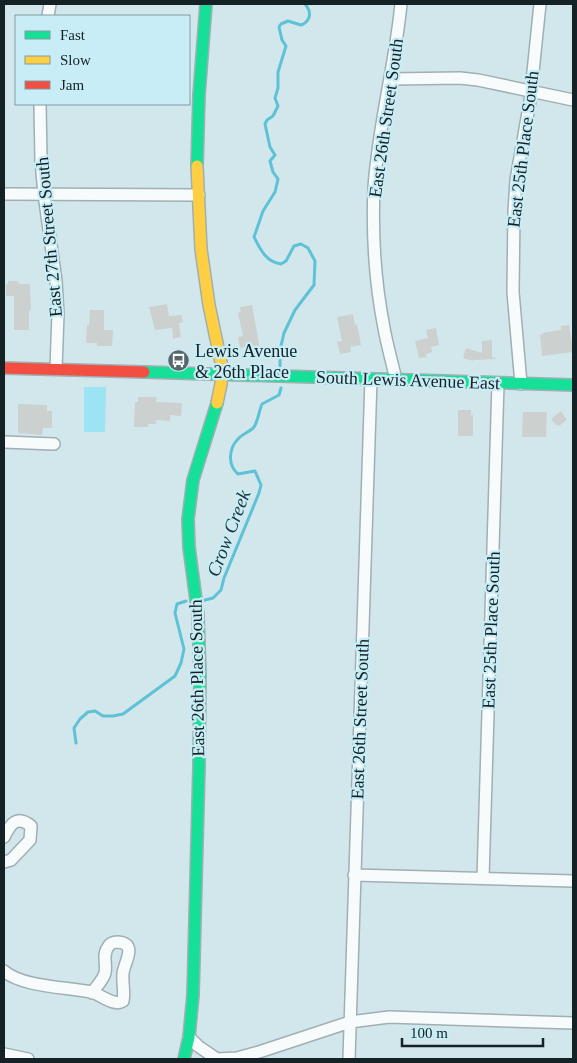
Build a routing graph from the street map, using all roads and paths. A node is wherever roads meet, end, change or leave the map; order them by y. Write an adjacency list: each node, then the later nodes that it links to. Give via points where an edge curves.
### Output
1 (206, 4): 10 (street, East 26th Place South, via 197,121)
2 (401, 4): 4 (street, East 26th Street South)
3 (540, 4): 5 (street, East 25th Place South)
4 (391, 79): 5 (street, via 460,78); 15 (street, East 26th Street South, via 374,188 374,248 384,327)
5 (531, 92): 6 (street); 17 (street, East 25th Place South, via 516,180 513,229 513,292)
6 (573, 100)
7 (40, 105): 9 (street, East 27th Street South)
8 (4, 194): 9 (street)
9 (44, 194): 10 (street); 12 (street, East 27th Street South, via 56,281)
10 (198, 196): 13 (street, East 26th Place South, via 201,249)
11 (4, 368): 12 (street, South Lewis Avenue East)
12 (56, 370): 13 (street, South Lewis Avenue East)
13 (222, 374): 14 (street, South Lewis Avenue East); 30 (street, East 26th Place South, via 221,388 192,490 188,518 198,609 199,731 193,995)
14 (371, 379): 15 (street, South Lewis Avenue East); 23 (street, East 26th Street South)
15 (396, 380): 16 (street, South Lewis Avenue East)
16 (498, 383): 17 (street, South Lewis Avenue East); 24 (street, East 25th Place South)
17 (521, 384): 18 (street, South Lewis Avenue East)
18 (573, 385)
19 (4, 442): 20 (street)
20 (54, 444)
21 (4, 837): 22 (street, via 17,821 31,826 30,840 11,860)
22 (4, 862)
23 (354, 875): 24 (street); 28 (street, East 26th Street South)
24 (483, 878): 25 (street)
25 (573, 881)
26 (4, 971): 27 (street, via 21,981)
27 (92, 993): 27 (street, via 105,973 104,954 107,948 114,942 125,945 129,955 123,972 123,1001 114,1004)
28 (350, 1022): 29 (street, via 400,1017); 34 (street, via 267,1050 237,1058); 35 (street, East 26th Street South)
29 (573, 1023)
30 (189, 1037): 33 (street, East 26th Place South); 34 (street)
31 (4, 1054): 32 (street)
32 (28, 1059)
33 (184, 1059)
34 (217, 1059)
35 (349, 1059)

